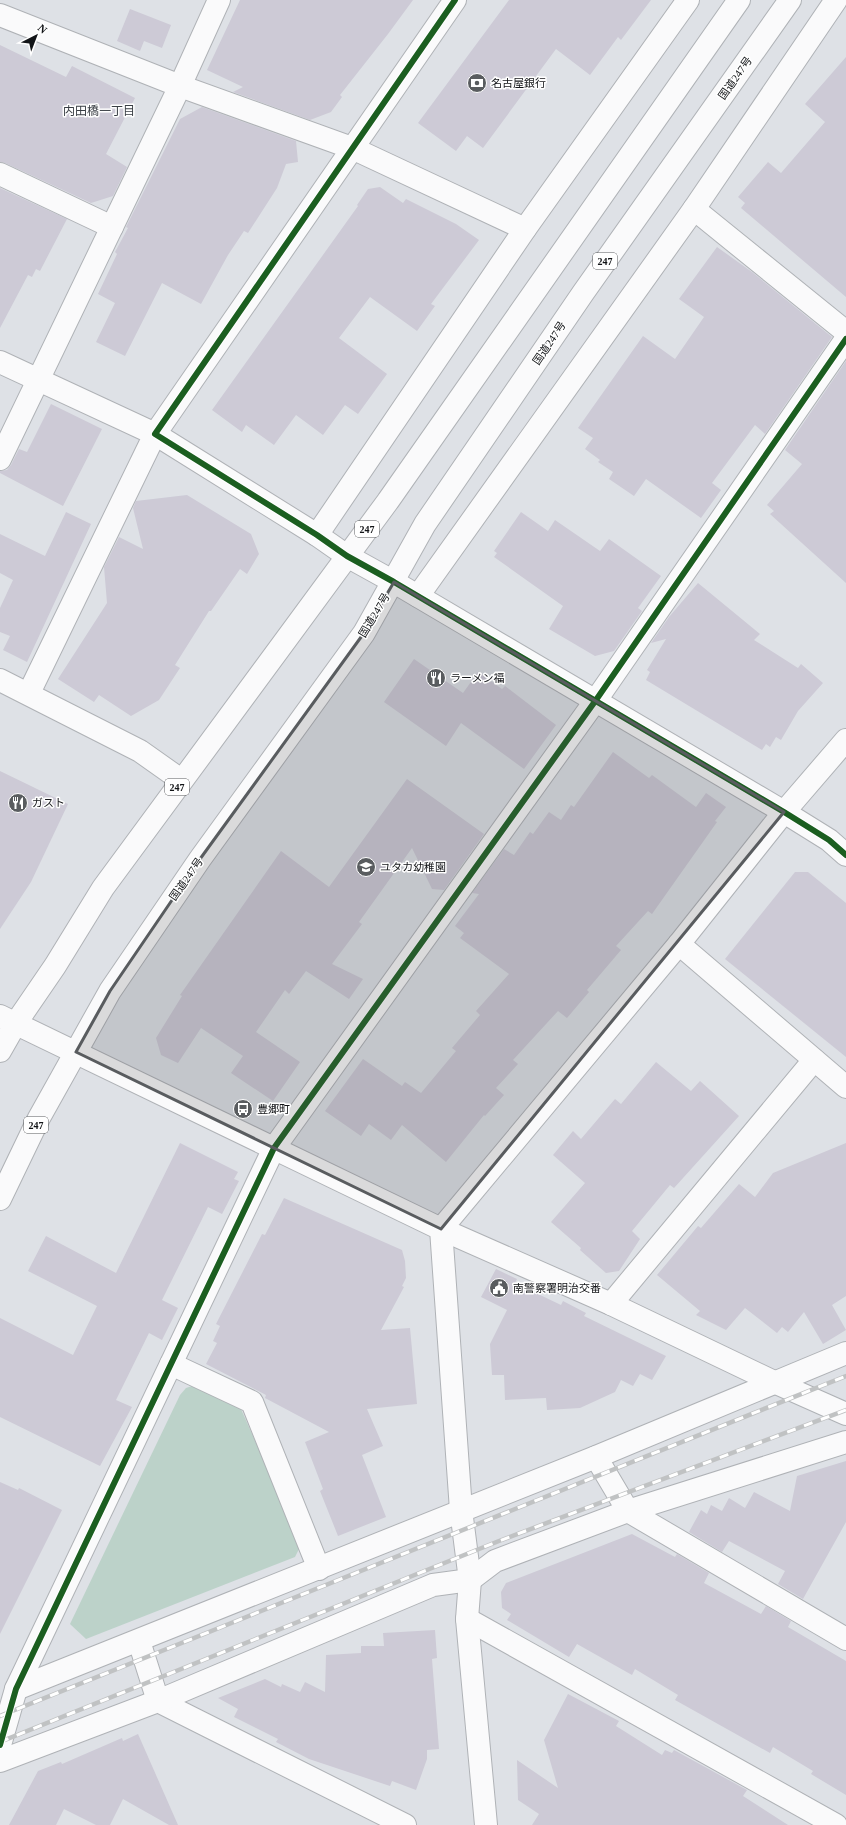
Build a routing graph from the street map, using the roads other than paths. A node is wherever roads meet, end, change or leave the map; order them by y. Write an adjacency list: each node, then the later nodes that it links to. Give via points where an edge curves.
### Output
1 (219, 0): 8 (main road)
2 (455, 0): 9 (main road)
3 (688, 0): 13 (main road)
4 (739, 0): 21 (main road, 247)
5 (790, 0): 22 (main road, 国道247号 / 247, via 582,293 425,524)
6 (836, 0): 11 (main road)
7 (0, 15): 8 (main road)
8 (180, 86): 9 (main road); 12 (main road)
9 (352, 148): 13 (main road); 18 (main road)
10 (0, 174): 12 (main road)
11 (694, 209): 14 (main road); 23 (main road)
12 (112, 226): 17 (main road)
13 (525, 229): 20 (main road)
14 (846, 332)
15 (846, 339): 26 (main road)
16 (0, 362): 17 (main road)
17 (37, 380): 18 (main road); 19 (main road)
18 (155, 434): 20 (main road); 25 (main road)
19 (0, 459)
20 (317, 536): 21 (main road)
21 (347, 556): 22 (main road); 28 (main road, 247)
22 (394, 582): 23 (main road); 34 (main road, 国道247号 / 247, via 364,633 200,859 110,991)
23 (418, 596): 26 (main road)
24 (0, 680): 25 (main road)
25 (29, 693): 28 (main road, via 140,751)
26 (596, 700): 29 (main road); 37 (main road)
27 (846, 740): 29 (main road)
28 (181, 780): 32 (main road, 247, via 103,888 55,966)
29 (784, 812): 30 (main road, via 829,840); 31 (main road)
30 (846, 855)
31 (679, 944): 35 (main road); 39 (main road)
32 (8, 1019): 33 (main road, 247); 34 (main road)
33 (0, 1051)
34 (76, 1052): 37 (main road); 38 (main road, 国道247号 / 247, via 39,1118)
35 (814, 1060): 36 (main road); 40 (main road)
36 (846, 1087)
37 (274, 1148): 39 (main road); 42 (main road)
38 (0, 1199)
39 (442, 1229): 40 (main road); 47 (main road)
40 (610, 1304): 43 (main road)
41 (846, 1353): 43 (main road)
42 (171, 1364): 49 (main road, via 252,1402); 54 (main road)
43 (774, 1382): 44 (main road); 46 (main road)
44 (846, 1414)
45 (846, 1442): 48 (main road)
46 (596, 1457): 47 (main road); 48 (main road)
47 (461, 1510): 49 (main road); 50 (main road)
48 (628, 1511): 50 (main road, via 495,1560); 52 (main road)
49 (319, 1568): 53 (main road)
50 (470, 1580): 51 (main road); 55 (main road, via 432,1585)
51 (467, 1619): 59 (main road); 60 (main road)
52 (846, 1639)
53 (139, 1641): 54 (main road); 55 (main road)
54 (16, 1689): 56 (main road)
55 (158, 1701): 57 (main road); 58 (main road)
56 (0, 1744)
57 (0, 1761)
58 (405, 1825)
59 (486, 1825)
60 (836, 1825)

